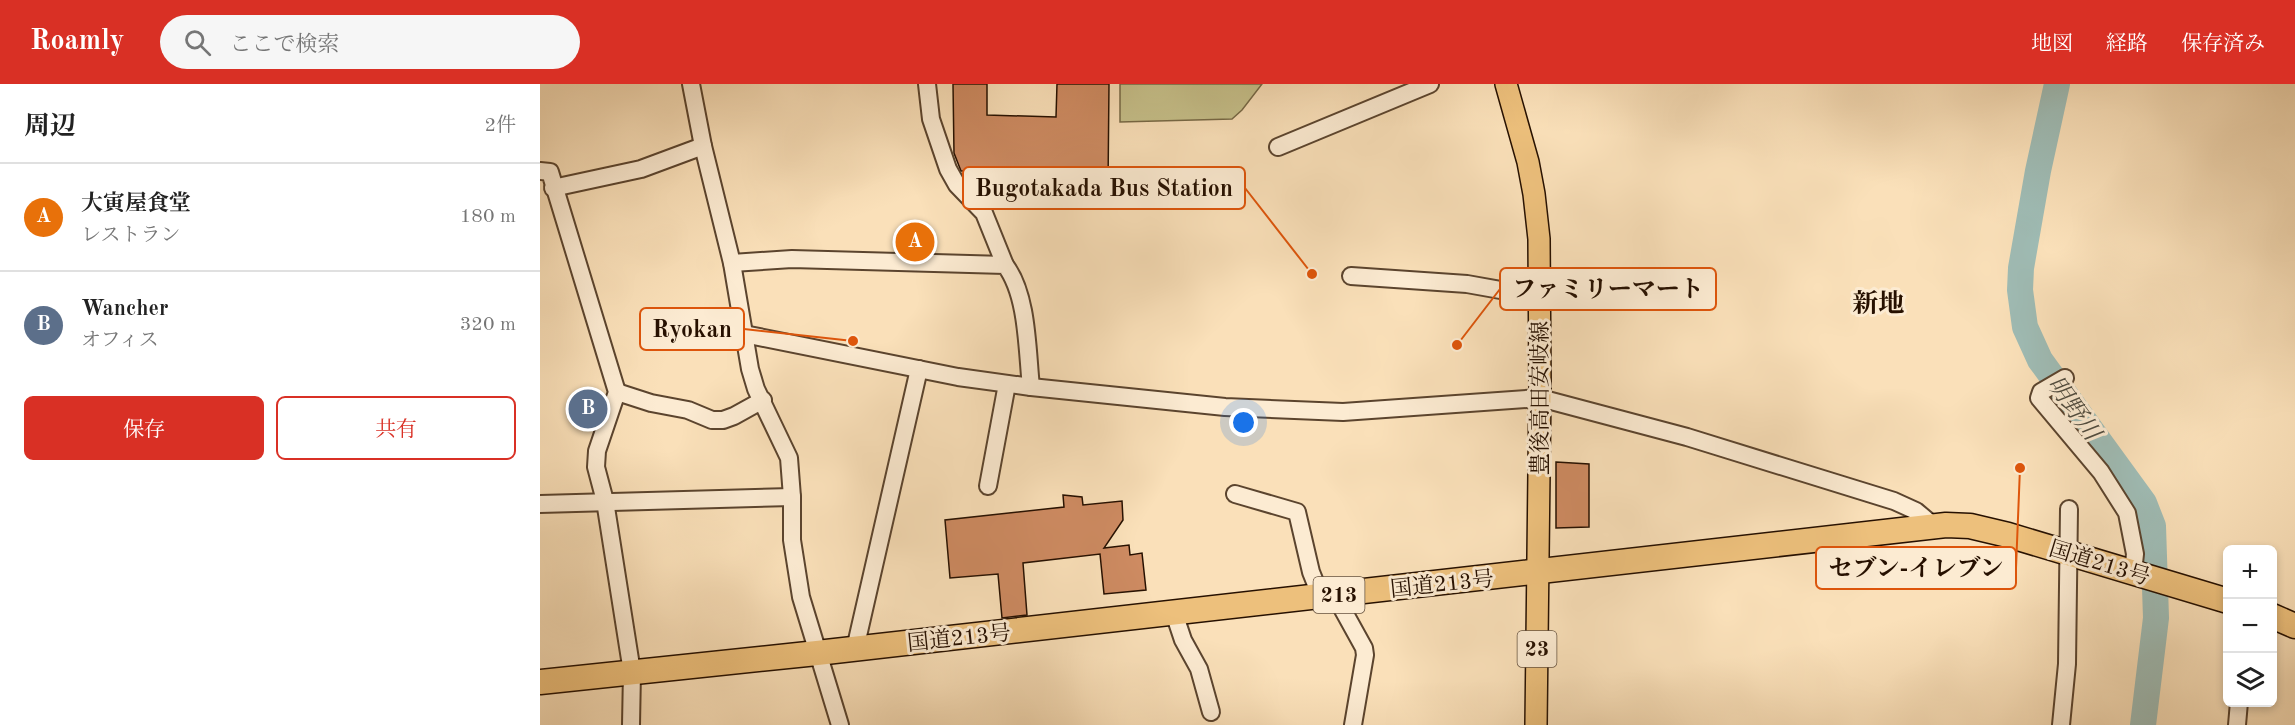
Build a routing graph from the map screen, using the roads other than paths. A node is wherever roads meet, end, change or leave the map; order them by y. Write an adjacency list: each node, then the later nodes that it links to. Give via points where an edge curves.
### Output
1 (691, 84): 5 (street)
2 (927, 84): 10 (street, via 931,119 948,169 957,185)
3 (1430, 84): 6 (street)
4 (1506, 84): 14 (main road, 豊後高田安岐線, via 1534,194)
5 (703, 146): 8 (street, via 640,169); 11 (street)
6 (1278, 147)
7 (540, 171): 8 (street, via 550,172)
8 (553, 188): 20 (street)
9 (1048, 188): 10 (street, via 1004,188 990,194)
10 (978, 206): 12 (street, via 988,220)
11 (732, 263): 12 (street, via 792,259); 15 (street)
12 (1005, 264): 19 (street, via 1014,278 1021,305)
13 (1351, 276): 14 (street, via 1467,284)
14 (1540, 297): 21 (main road, 豊後高田安岐線)
15 (744, 334): 16 (street); 22 (street, via 750,369)
16 (919, 369): 18 (street); 38 (street)
17 (2065, 378): 31 (street, via 2041,392 2038,398 2101,472 2127,513)
18 (1007, 384): 19 (street); 23 (street)
19 (1031, 387): 21 (street, via 1292,411 1343,412)
20 (617, 392): 22 (street, via 712,420 734,416); 26 (street, via 596,459)
21 (1540, 398): 29 (street, via 1687,437 1894,501 1916,511); 32 (main road, 豊後高田安岐線)
22 (763, 400): 25 (street, via 789,458)
23 (988, 486)
24 (1235, 494): 33 (street, via 1297,512 1311,572)
25 (792, 497): 26 (street); 39 (street, via 795,566)
26 (605, 501): 27 (street); 40 (street)
27 (540, 504)
28 (2069, 509): 30 (street)
29 (1935, 527): 30 (highway, 国道213号 / 213, via 1981,528); 32 (highway, 国道213号 / 213)
30 (2069, 553): 31 (highway, 国道213号 / 213); 48 (street, via 2067,664)
31 (2133, 572): 34 (highway, 国道213号 / 213)
32 (1538, 573): 33 (highway, 国道213号 / 213); 47 (main road, 23)
33 (1329, 596): 35 (highway, 国道213号 / 213); 46 (street, via 1343,610 1364,648)
34 (2223, 600)
35 (1174, 613): 38 (highway, 国道213号 / 213); 43 (street, via 1199,669)
36 (2277, 618): 37 (highway)
37 (2295, 626)
38 (855, 649): 39 (highway, 国道213号 / 213)
39 (817, 653): 40 (highway, 国道213号 / 213); 45 (street)
40 (632, 672): 41 (highway, 国道213号 / 213); 44 (street)
41 (540, 682)
42 (2238, 707): 49 (street)
43 (1211, 712)
44 (631, 725)
45 (840, 725)
46 (1353, 725)
47 (1536, 725)
48 (2061, 725)
49 (2236, 725)

